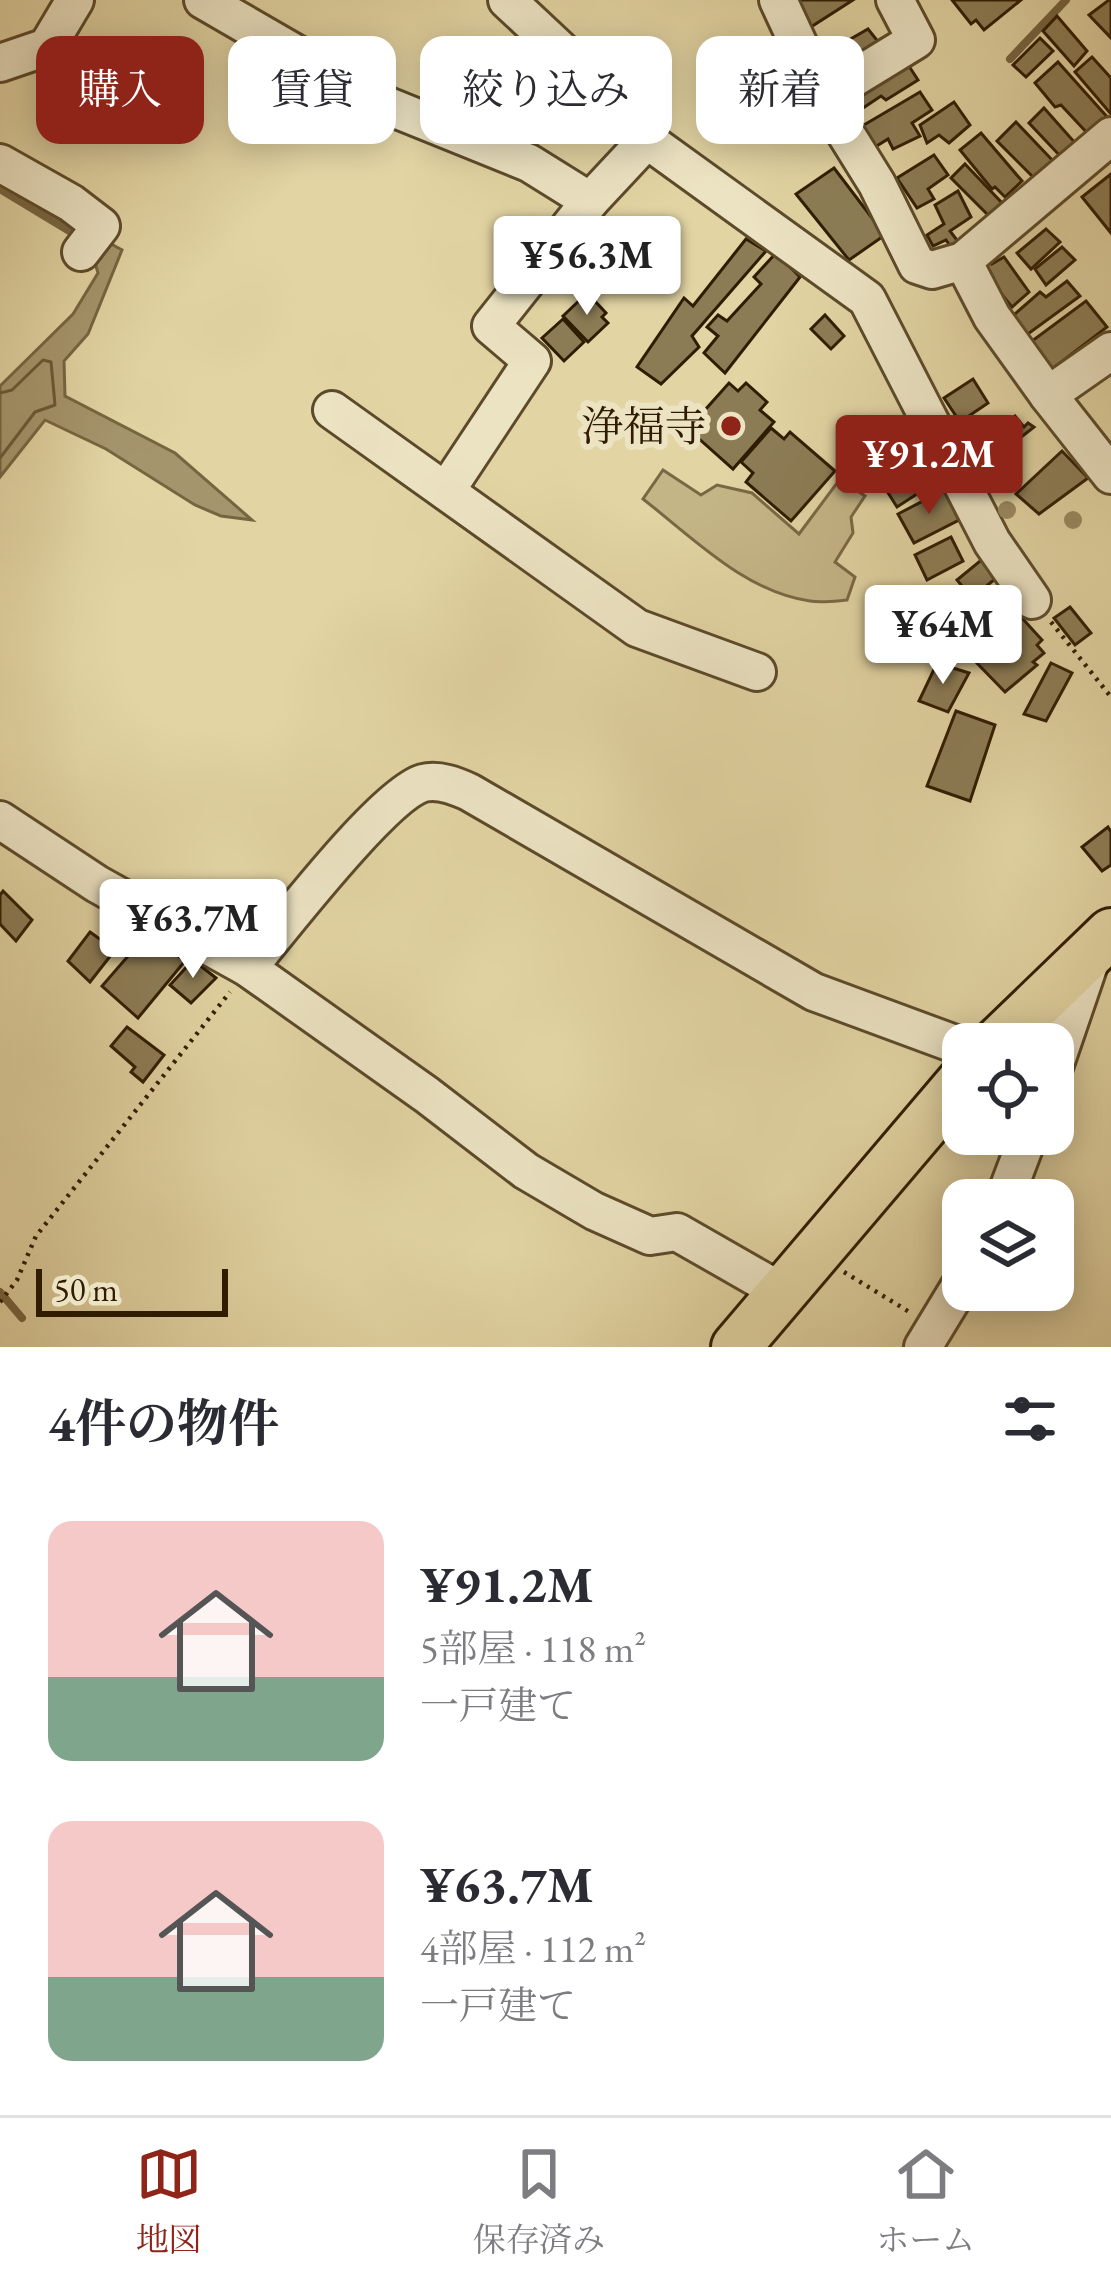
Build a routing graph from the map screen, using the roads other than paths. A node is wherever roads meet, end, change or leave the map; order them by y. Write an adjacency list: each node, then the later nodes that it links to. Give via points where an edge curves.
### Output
1 (75, 0): 8 (street, via 47,47)
2 (202, 0): 15 (street, via 382,104 530,163)
3 (507, 0): 6 (street)
4 (778, 0): 7 (street)
5 (895, 0): 9 (street, via 916,40)
6 (545, 36)
7 (795, 36)
8 (0, 63)
9 (864, 72)
10 (1111, 136): 17 (street)
11 (643, 144): 15 (street)
12 (653, 144): 19 (street)
13 (852, 144): 18 (street)
14 (0, 163): 16 (street, via 101,226)
15 (590, 201): 24 (street, via 491,326 532,361)
16 (86, 246)
17 (963, 261): 18 (street, via 932,270); 21 (street)
18 (917, 265): 19 (street)
19 (867, 299): 25 (street, via 992,542)
20 (1111, 351): 21 (street)
21 (1048, 395): 23 (street)
22 (332, 410): 24 (street)
23 (1111, 475)
24 (446, 490): 26 (street, via 638,628)
25 (1032, 600)
26 (758, 672)
27 (0, 820): 29 (street)
28 (1103, 941): 30 (main road); 31 (street)
29 (248, 968): 32 (street, via 389,805 423,784 451,784 814,992); 34 (street, via 526,1171 650,1236 676,1232)
30 (1018, 1023)
31 (1071, 1023)
32 (942, 1039)
33 (942, 1105): 34 (main road)
34 (780, 1296): 37 (main road)
35 (945, 1311): 36 (street)
36 (929, 1337)
37 (736, 1347)

